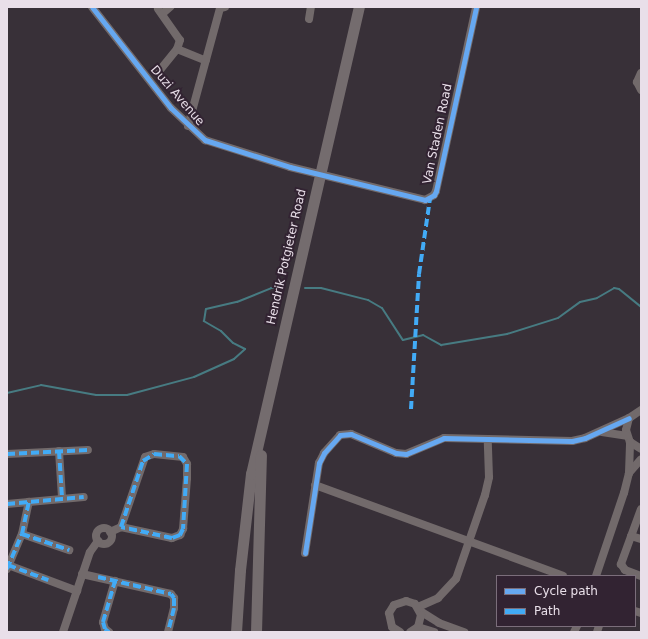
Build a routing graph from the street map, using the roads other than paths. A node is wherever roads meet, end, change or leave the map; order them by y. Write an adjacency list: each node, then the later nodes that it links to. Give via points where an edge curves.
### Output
1 (170, 7): 8 (street, via 160,12 180,40)
2 (222, 7): 9 (street)
3 (311, 7): 7 (street)
4 (359, 7): 14 (main road, Hendrik Potgieter Road)
5 (476, 7): 14 (street, Van Staden Road, via 434,195 420,200)
6 (93, 8): 13 (street, Duzi Avenue)
7 (309, 19)
8 (177, 49): 9 (street); 10 (street)
9 (206, 61): 13 (street)
10 (159, 71)
11 (641, 73): 12 (street, via 637,82)
12 (641, 90)
13 (188, 126): 14 (street, Duzi Avenue, via 217,146)
14 (320, 174): 17 (main road, Hendrik Potgieter Road)
15 (641, 410): 16 (street)
16 (629, 418): 18 (street); 19 (street)
17 (263, 420): 53 (main road, Hendrik Potgieter Road, via 247,509); 54 (main road, Hendrik Potgieter Road)
18 (599, 432): 19 (street); 20 (street, via 572,441)
19 (628, 439): 21 (street); 26 (street)
20 (488, 440): 27 (street, via 444,438 406,454 396,453 351,434 340,434 324,453); 37 (street, via 489,477)
21 (641, 449)
22 (88, 450): 23 (street)
23 (59, 452): 24 (street); 29 (street)
24 (7, 454)
25 (641, 459): 26 (street)
26 (629, 473): 44 (street)
27 (315, 485): 37 (street, via 461,537); 39 (street)
28 (84, 497): 29 (street)
29 (62, 498): 30 (street)
30 (29, 502): 31 (street); 34 (street)
31 (7, 504)
32 (641, 509): 35 (street)
33 (121, 527): 33 (street, via 145,457 154,454 183,458 187,464 183,529 180,535 172,538); 42 (street, via 110,532 111,540 108,543 98,541 90,552)
34 (22, 534): 38 (street); 40 (street, via 16,554)
35 (631, 536): 36 (street); 45 (street, via 621,564 625,570)
36 (641, 539)
37 (468, 543): 43 (street); 48 (street, via 456,579 449,589)
38 (69, 550)
39 (305, 553)
40 (9, 556): 41 (street)
41 (8, 567): 47 (street)
42 (82, 574): 46 (street); 47 (street)
43 (560, 575)
44 (596, 575)
45 (641, 576)
46 (115, 581): 51 (street, via 103,622 105,630); 52 (street, via 171,594 174,598 174,608)
47 (77, 591): 50 (street)
48 (419, 609): 49 (street, via 421,619); 55 (street, via 406,601 394,606 389,618 392,626); 58 (street, via 438,623)
49 (418, 627): 56 (street); 57 (street)
50 (63, 632)
51 (109, 632)
52 (168, 632)
53 (236, 632)
54 (256, 632)
55 (400, 632)
56 (410, 632)
57 (434, 632)
58 (464, 632)

